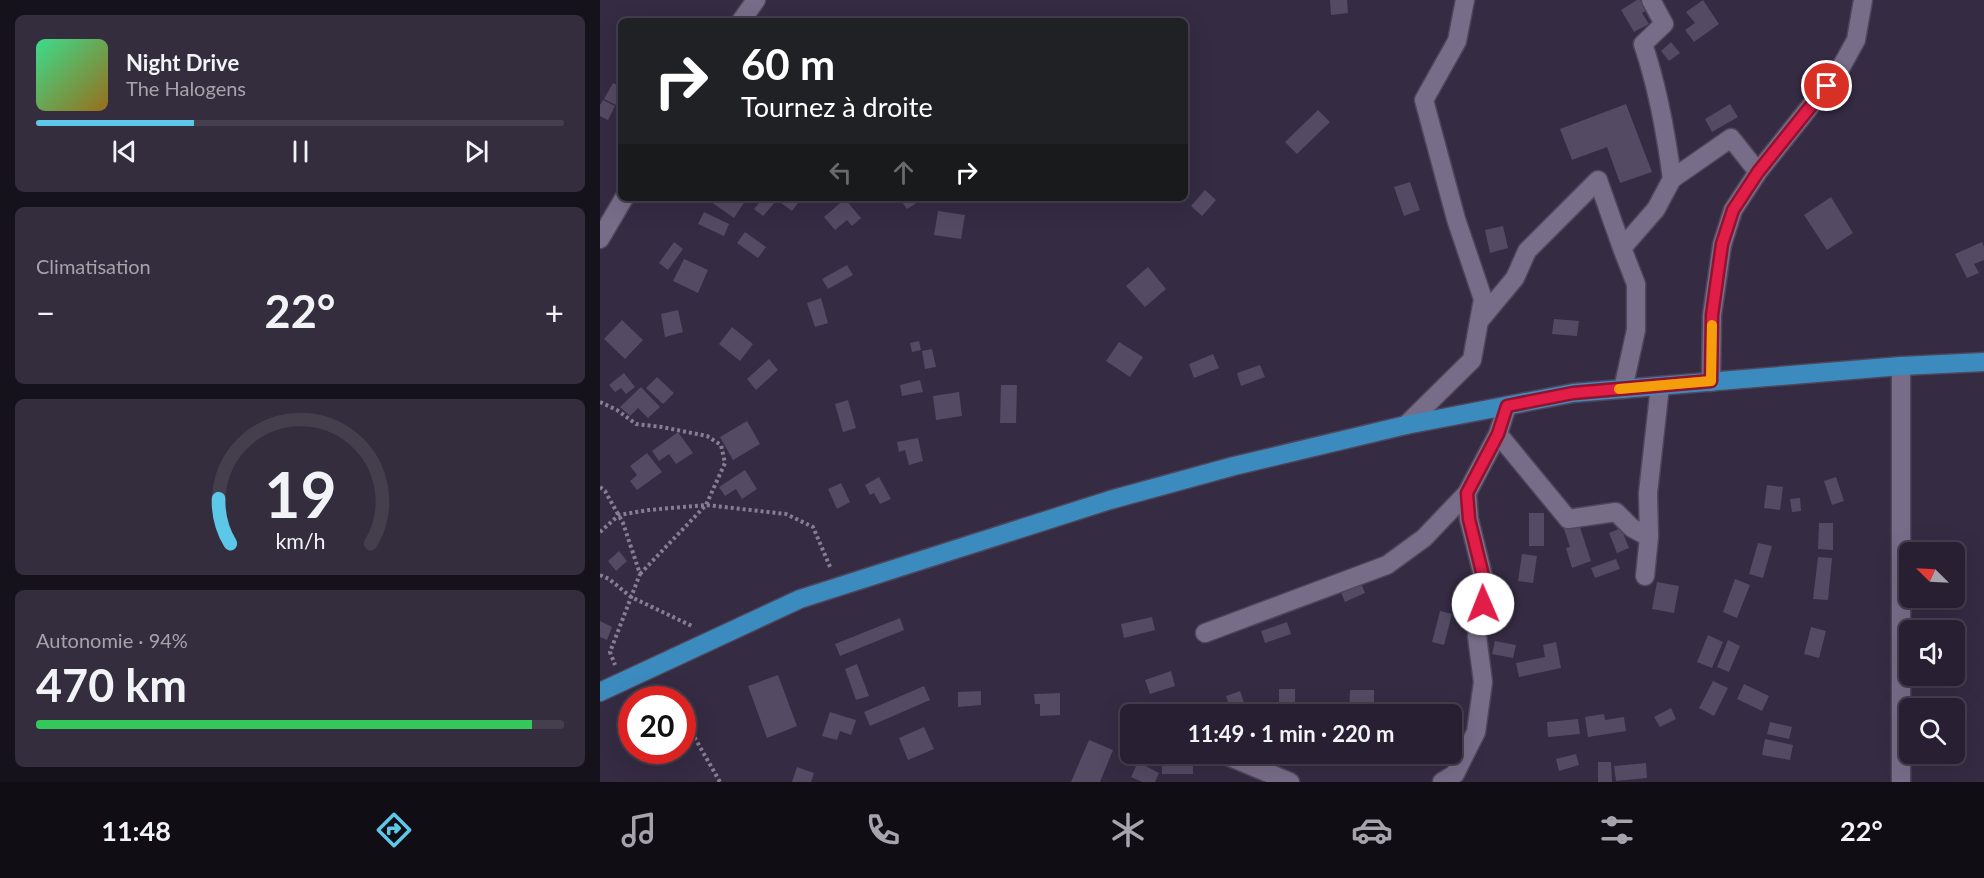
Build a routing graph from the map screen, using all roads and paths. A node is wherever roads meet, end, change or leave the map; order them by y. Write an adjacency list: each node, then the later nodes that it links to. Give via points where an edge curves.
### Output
1 (756, 0): 5 (street)
2 (1465, 0): 11 (street, via 1457,41 1424,100 1456,219 1483,299)
3 (1651, 0): 7 (street, via 1664,24 1643,44 1655,80)
4 (1863, 0): 6 (street, via 1856,40 1840,69)
5 (743, 18)
6 (1758, 172): 7 (street, via 1731,138); 14 (street, via 1733,210 1722,244 1712,315)
7 (1672, 179): 10 (street, via 1656,209)
8 (622, 201): 9 (street)
9 (600, 238)
10 (1622, 248): 11 (street, via 1598,180 1527,251 1515,278); 16 (street, via 1636,284 1636,330)
11 (1478, 322): 19 (street, via 1472,360)
12 (1984, 362): 13 (main road)
13 (1901, 366): 14 (main road); 42 (street)
14 (1711, 381): 15 (main road)
15 (1660, 386): 16 (main road); 26 (street, via 1648,493)
16 (1623, 389): 18 (main road, via 1573,393)
17 (600, 402): 23 (path, via 636,424 707,436 721,445 725,463)
18 (1507, 406): 19 (main road); 20 (street)
19 (1406, 425): 30 (main road, via 1110,500)
20 (1498, 434): 22 (street); 26 (street, via 1568,519 1616,512 1632,528)
21 (600, 488): 24 (path)
22 (1467, 493): 32 (street, via 1424,538 1387,565); 41 (street, via 1469,519 1486,588 1477,636 1483,682 1476,732 1455,774)
23 (706, 506): 24 (path); 27 (path); 30 (path, via 786,514 813,527)
24 (619, 514): 25 (path); 27 (path)
25 (600, 532)
26 (1649, 537): 29 (street)
27 (640, 574): 31 (path)
28 (600, 575): 31 (path)
29 (1646, 576)
30 (839, 587): 33 (main road, via 800,599)
31 (631, 597): 33 (path); 34 (path, via 610,652)
32 (1205, 633)
33 (717, 638): 34 (main road)
34 (622, 681): 35 (path); 36 (main road)
35 (630, 686)
36 (600, 692)
37 (696, 740): 39 (path)
38 (1247, 764): 40 (street)
39 (720, 782)
40 (1290, 782)
41 (1442, 782)
42 (1900, 782)

